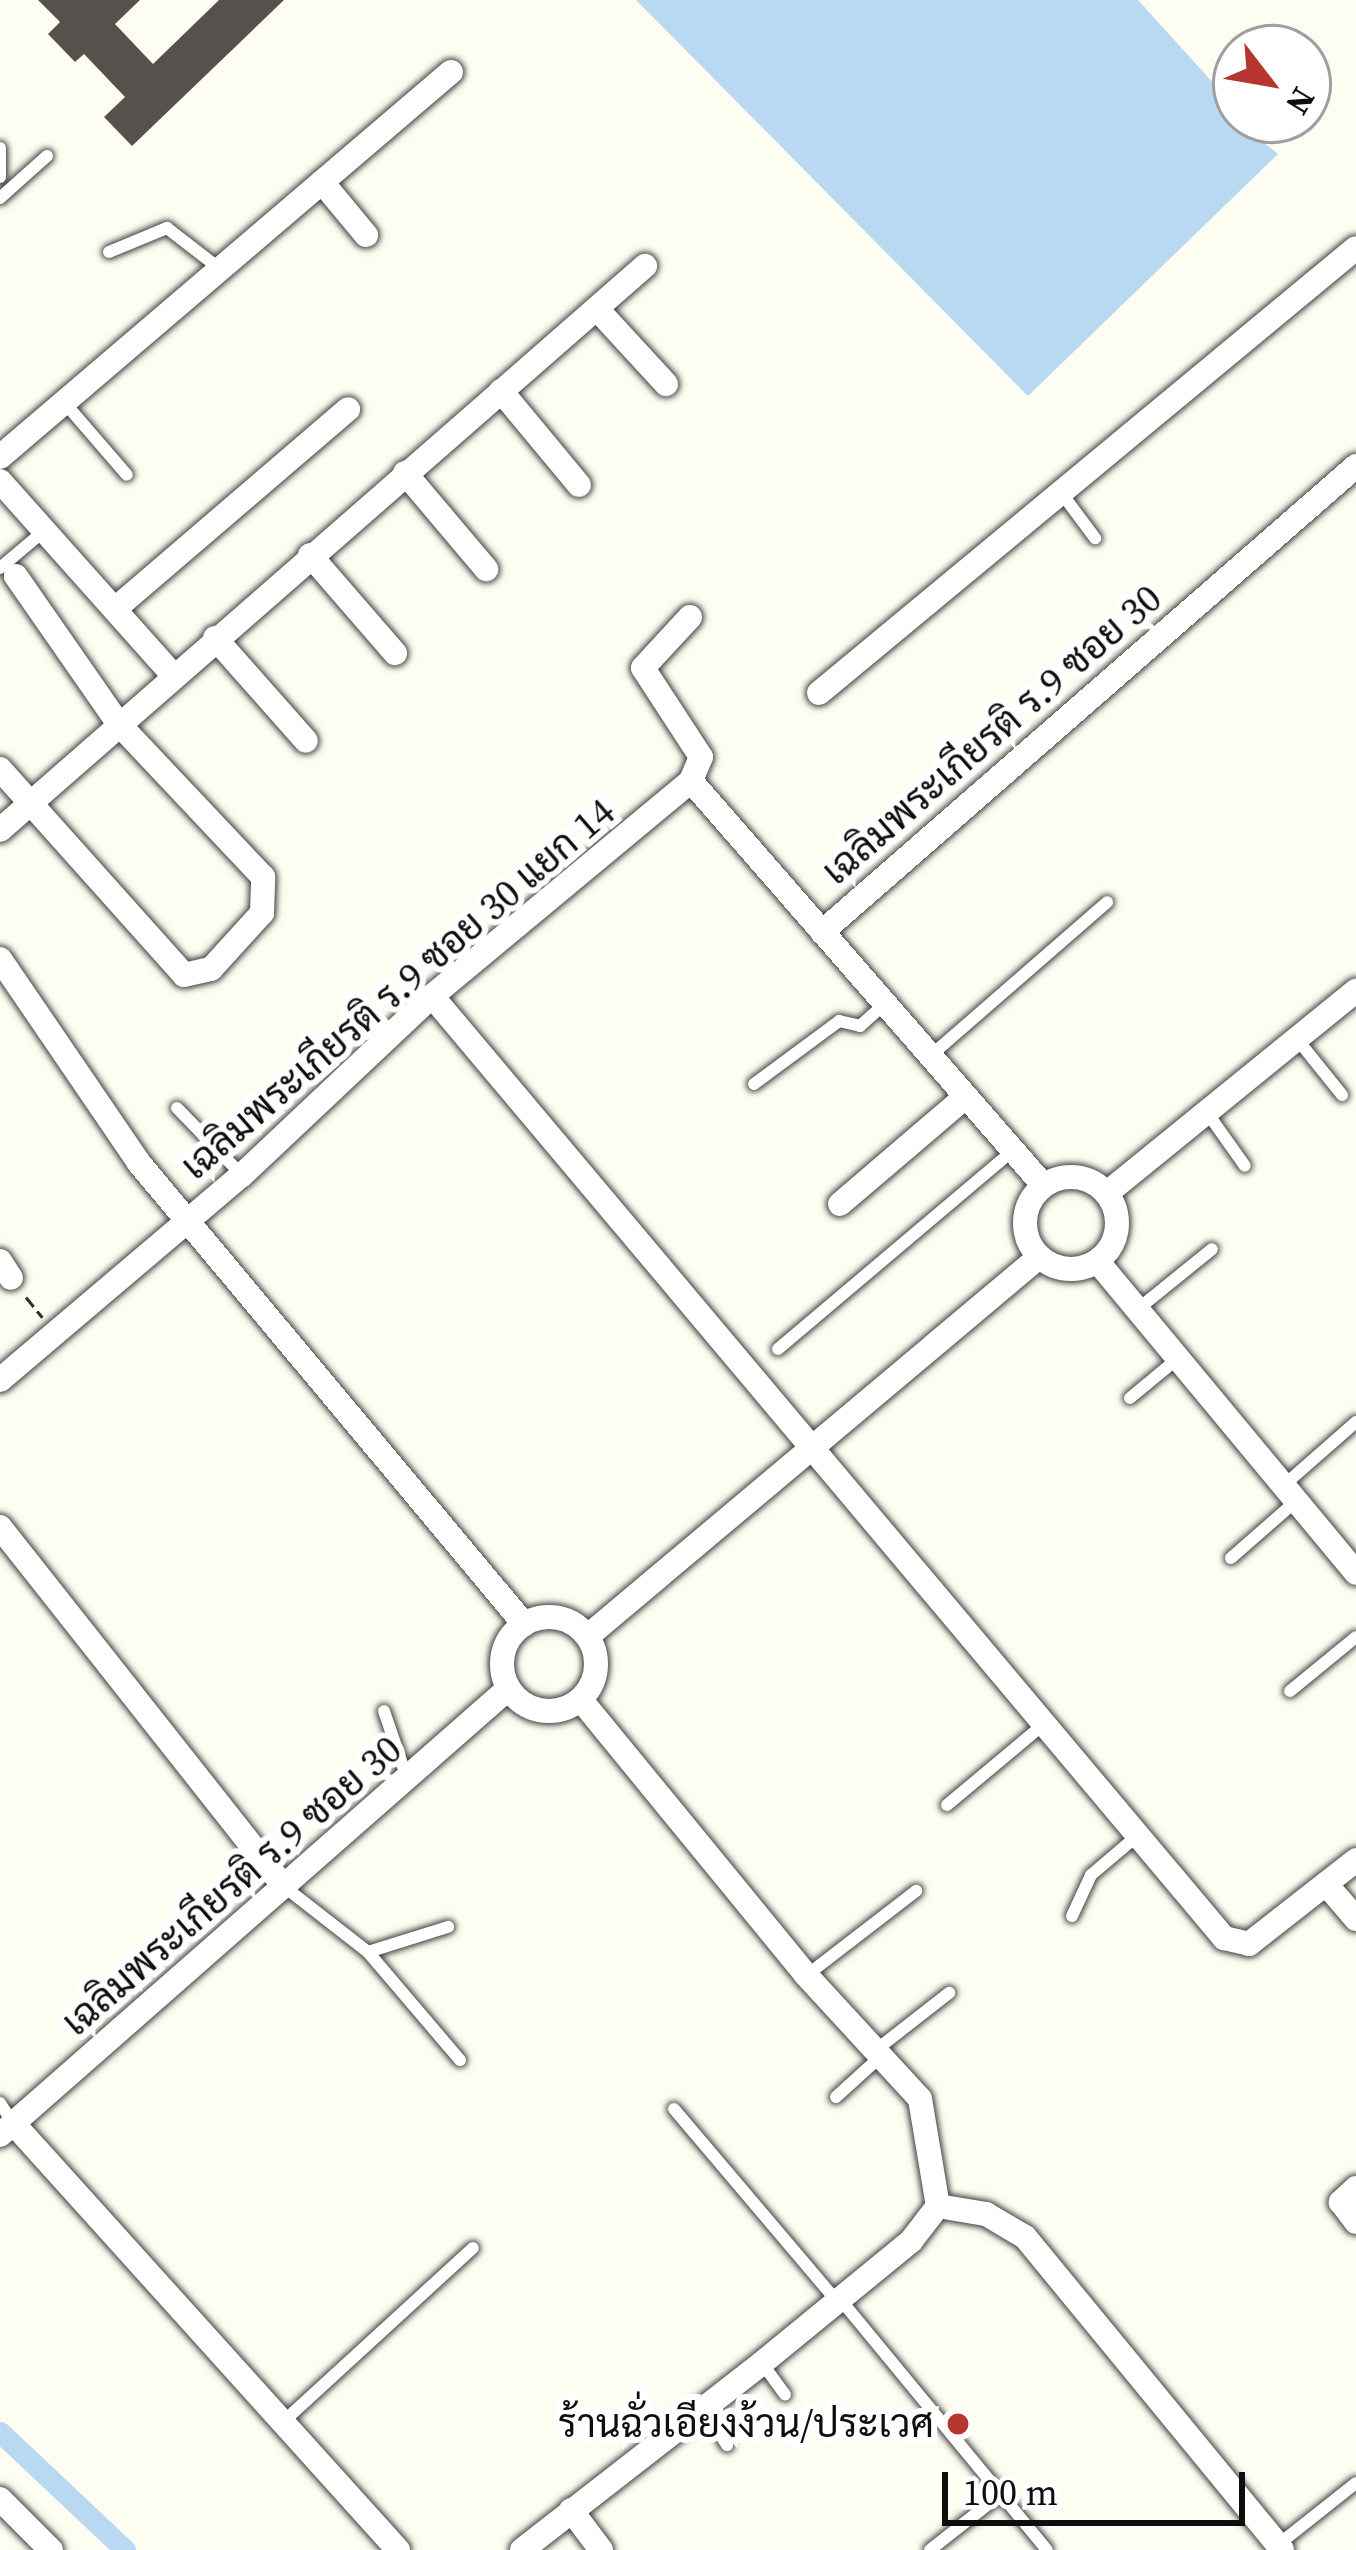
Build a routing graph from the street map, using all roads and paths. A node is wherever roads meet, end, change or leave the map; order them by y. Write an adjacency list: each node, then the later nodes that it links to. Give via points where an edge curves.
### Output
1 (451, 71): 5 (street)
2 (0, 148): 4 (lane)
3 (47, 156): 6 (lane)
4 (0, 178)
5 (322, 182): 7 (street); 11 (street)
6 (0, 198)
7 (366, 236)
8 (1356, 248): 23 (street)
9 (110, 252): 11 (lane, via 167,227)
10 (645, 266): 12 (street)
11 (220, 269): 15 (street)
12 (597, 309): 13 (street); 14 (street)
13 (666, 384)
14 (501, 392): 19 (street); 22 (street)
15 (64, 402): 17 (street); 20 (lane)
16 (348, 410): 29 (street)
17 (0, 457)
18 (1356, 466): 42 (street, เฉลิมพระเกียรติ ร.9 ซอย 30)
19 (405, 473): 26 (street); 27 (street)
20 (128, 475)
21 (0, 481): 24 (street)
22 (579, 485)
23 (1059, 489): 25 (lane); 34 (street)
24 (45, 531): 28 (lane); 29 (street)
25 (1095, 538)
26 (310, 556): 31 (street); 32 (street)
27 (486, 569)
28 (8, 572): 35 (street)
29 (115, 609): 33 (street)
30 (690, 617): 38 (street, via 643,668 701,757)
31 (215, 638): 33 (street); 36 (street)
32 (395, 653)
33 (173, 675): 35 (street)
34 (819, 693)
35 (118, 723): 39 (street); 39 (street, via 269,888 262,913 211,970 177,970)
36 (306, 741)
37 (0, 769): 39 (street)
38 (691, 782): 42 (street); 45 (street, เฉลิมพระเกียรติ ร.9 ซอย 30 แยก 14)
39 (30, 802): 40 (street)
40 (0, 830)
41 (1107, 902): 48 (lane)
42 (822, 932): 46 (street, เฉลิมพระเกียรติ ร.9 ซอย 30)
43 (0, 959): 60 (street, via 104,1118)
44 (1356, 991): 47 (street)
45 (432, 996): 56 (street, เฉลิมพระเกียรติ ร.9 ซอย 30 แยก 14); 72 (street)
46 (882, 1006): 48 (street, เฉลิมพระเกียรติ ร.9 ซอย 30); 49 (lane, via 860,1026 839,1021)
47 (1297, 1039): 50 (lane); 53 (street)
48 (929, 1057): 51 (street, เฉลิมพระเกียรติ ร.9 ซอย 30)
49 (754, 1084)
50 (1342, 1094)
51 (964, 1098): 54 (street, เฉลิมพระเกียรติ ร.9 ซอย 30); 59 (street)
52 (177, 1108): 56 (lane)
53 (1206, 1111): 55 (lane); 58 (street)
54 (1012, 1151): 57 (street, เฉลิมพระเกียรติ ร.9 ซอย 30); 67 (lane)
55 (1246, 1166)
56 (242, 1175): 60 (street, เฉลิมพระเกียรติ ร.9 ซอย 30 แยก 14)
57 (1044, 1186): 58 (street, via 1077,1177); 62 (street, via 1025,1221)
58 (1107, 1192): 63 (street, via 1118,1221)
59 (840, 1204)
60 (190, 1220): 66 (street, เฉลิมพระเกียรติ ร.9 ซอย 30 แยก 14); 77 (street)
61 (1212, 1249): 65 (lane)
62 (1040, 1257): 63 (street, via 1068,1270); 72 (street)
63 (1098, 1262): 65 (street)
64 (6, 1269): 66 (path)
65 (1137, 1310): 68 (street)
66 (55, 1333): 69 (street, เฉลิมพระเกียรติ ร.9 ซอย 30 แยก 14)
67 (778, 1349)
68 (1177, 1359): 70 (lane); 73 (street)
69 (0, 1380)
70 (1130, 1398)
71 (1356, 1422): 73 (lane)
72 (808, 1444): 78 (street); 84 (street)
73 (1289, 1494): 75 (lane); 76 (street)
74 (0, 1527): 89 (street)
75 (1231, 1558)
76 (1356, 1573)
77 (524, 1624): 78 (street, via 552,1616); 80 (street, via 504,1649)
78 (588, 1636): 82 (street, via 597,1662)
79 (1356, 1636): 81 (lane)
80 (509, 1688): 82 (street, via 539,1711); 85 (street, เฉลิมพระเกียรติ ร.9 ซอย 30)
81 (1290, 1691)
82 (581, 1700): 96 (street)
83 (384, 1711): 85 (lane)
84 (1043, 1724): 86 (lane); 87 (street)
85 (409, 1785): 89 (street, เฉลิมพระเกียรติ ร.9 ซอย 30)
86 (947, 1805)
87 (1137, 1836): 90 (street, via 1237,1945); 92 (lane, via 1091,1875)
88 (1356, 1860): 90 (street)
89 (282, 1884): 95 (lane); 102 (street, เฉลิมพระเกียรติ ร.9 ซอย 30)
90 (1326, 1884): 93 (street)
91 (916, 1891): 96 (lane)
92 (1072, 1916)
93 (1356, 1919)
94 (448, 1927): 95 (lane)
95 (368, 1952): 99 (lane)
96 (806, 1976): 98 (street)
97 (949, 1993): 98 (lane)
98 (879, 2053): 100 (lane); 104 (street, via 927,2116)
99 (460, 2060)
100 (836, 2097)
101 (674, 2109): 107 (lane)
102 (4, 2120): 111 (street)
103 (1356, 2188): 105 (street, via 1341,2203)
104 (938, 2206): 107 (street); 117 (street, via 986,2214 1025,2237)
105 (1356, 2222)
106 (473, 2248): 111 (lane)
107 (839, 2300): 108 (street); 114 (lane)
108 (762, 2363): 109 (lane); 110 (street)
109 (785, 2395)
110 (704, 2409): 112 (lane); 116 (street)
111 (284, 2421): 119 (street)
112 (727, 2445)
113 (1356, 2483): 117 (lane)
114 (1001, 2494): 122 (lane); 123 (lane)
115 (0, 2499): 118 (street)
116 (571, 2510): 120 (street); 121 (street)
117 (1280, 2548)
118 (51, 2550)
119 (398, 2550)
120 (522, 2550)
121 (601, 2550)
122 (930, 2550)
123 (1047, 2550)

